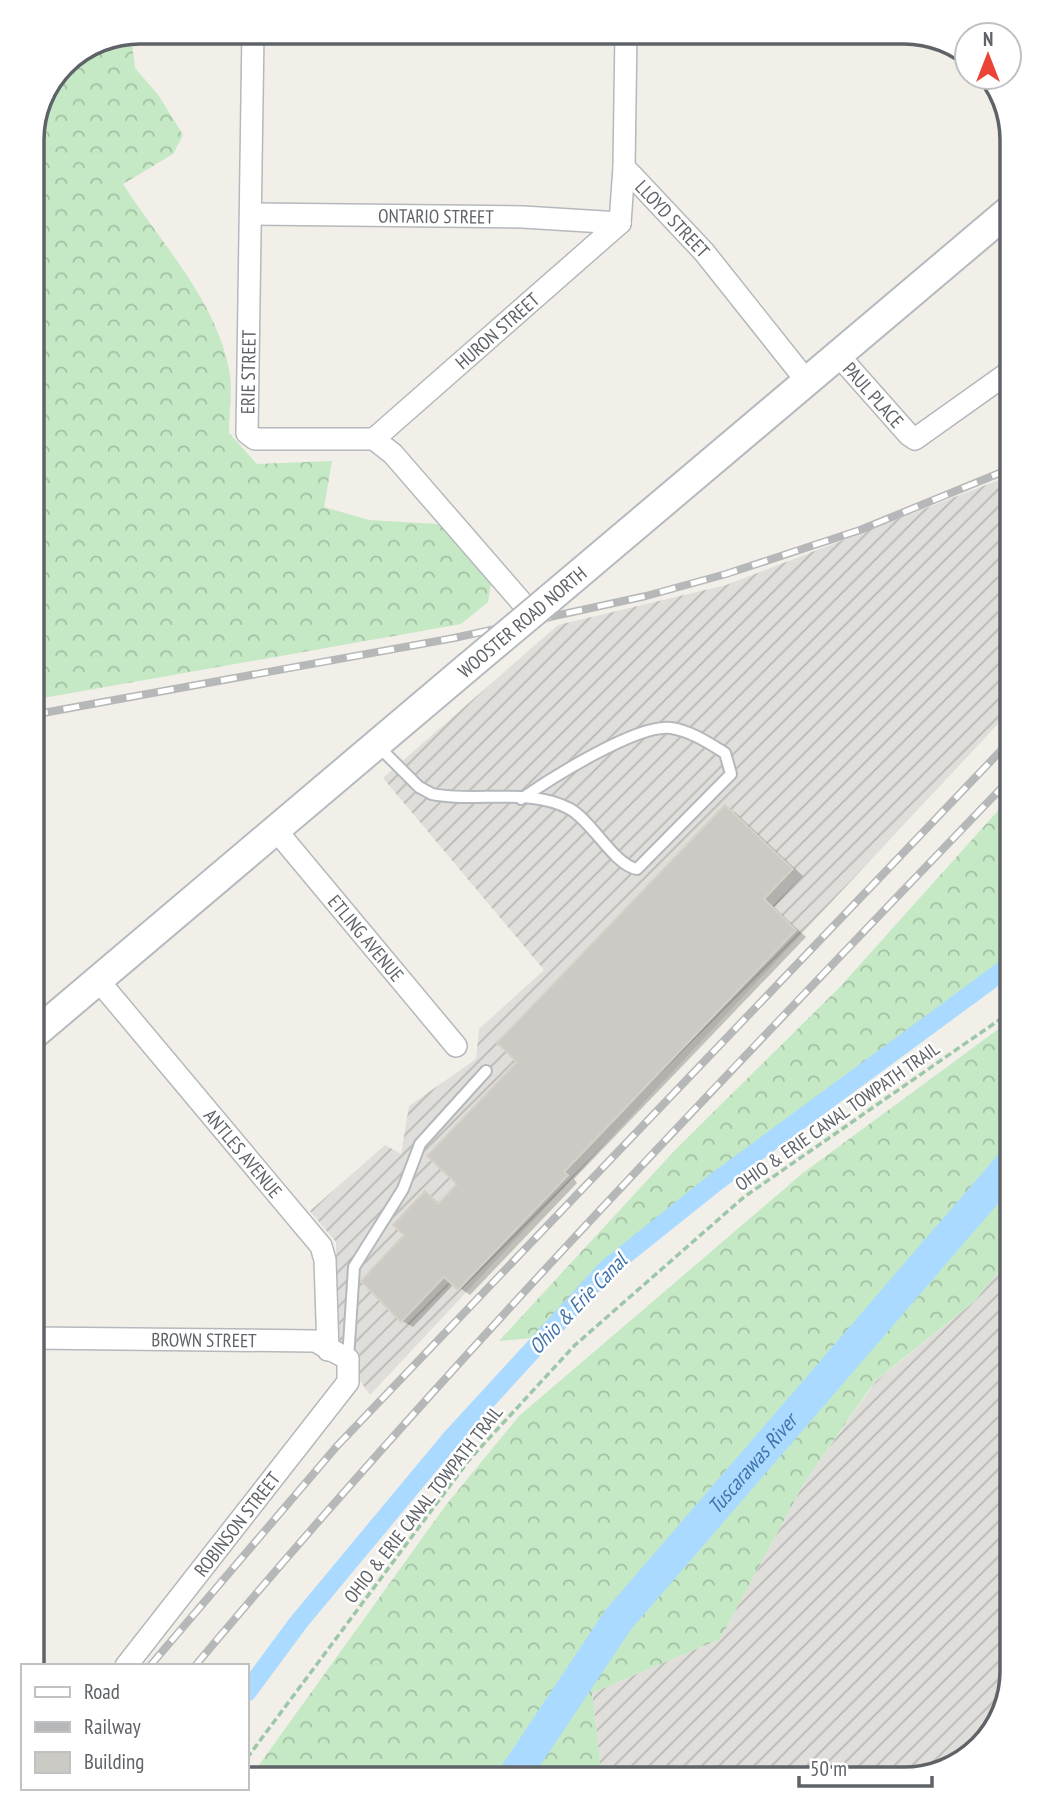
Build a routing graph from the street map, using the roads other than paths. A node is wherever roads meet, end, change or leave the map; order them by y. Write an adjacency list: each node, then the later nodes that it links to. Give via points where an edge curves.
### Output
1 (253, 44): 4 (street, ERIE STREET)
2 (626, 44): 3 (street, LLOYD STREET)
3 (624, 167): 6 (street); 8 (street, LLOYD STREET, via 704,252)
4 (252, 214): 6 (street, ONTARIO STREET); 10 (street, ERIE STREET, via 247,433 255,439)
5 (1000, 219): 7 (main road, WOOSTER ROAD NORTH)
6 (620, 222): 10 (street, HURON STREET)
7 (839, 356): 8 (main road, WOOSTER ROAD NORTH); 9 (street, PAUL PLACE, via 915,439)
8 (805, 379): 11 (main road, WOOSTER ROAD NORTH, via 703,470)
9 (1000, 379)
10 (374, 439): 11 (street)
11 (534, 606): 12 (main road, WOOSTER ROAD NORTH, bridge)
12 (376, 744): 13 (lane, via 432,794); 14 (main road, WOOSTER ROAD NORTH)
13 (521, 799): 13 (lane, via 568,807 623,862 637,869 731,774 725,753 705,739 672,728 649,729 558,774)
14 (275, 829): 15 (main road, WOOSTER ROAD NORTH); 17 (street, ETLING AVENUE)
15 (98, 980): 16 (main road, WOOSTER ROAD NORTH); 20 (street, ANTLES AVENUE, via 321,1246)
16 (44, 1025)
17 (456, 1046)
18 (486, 1071): 21 (lane, via 420,1144 403,1189 354,1267)
19 (44, 1338): 20 (street, BROWN STREET, via 314,1340)
20 (328, 1350): 21 (street, BROWN STREET)
21 (348, 1359): 22 (street, ROBINSON STREET, via 348,1382)
22 (128, 1664)

